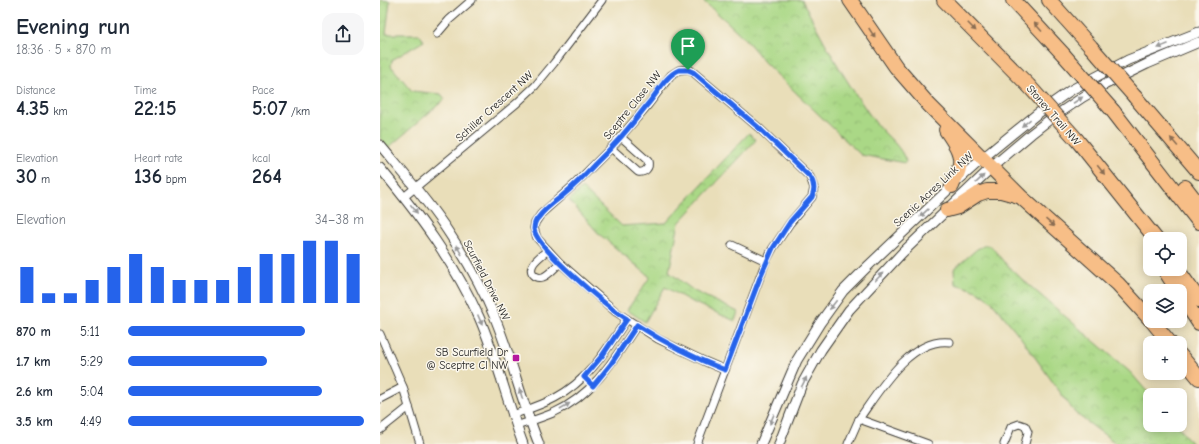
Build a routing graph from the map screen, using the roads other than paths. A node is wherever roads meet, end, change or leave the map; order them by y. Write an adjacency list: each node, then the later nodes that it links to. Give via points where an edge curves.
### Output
1 (472, 0): 8 (street)
2 (602, 0): 21 (street, Schiller Crescent NW, via 535,86)
3 (850, 0): 12 (highway, one-way to 12, via 896,67)
4 (944, 0): 27 (highway, Stoney Trail NW, one-way to 27, bridge, via 1028,85 1077,140)
5 (1013, 0): 13 (highway, one-way to 5, bridge)
6 (1049, 0): 19 (highway, one-way to 6, bridge)
7 (1199, 32): 17 (street, Scenic Acres Link NW, one-way to 17, via 1128,60 1070,90 1036,114)
8 (437, 34)
9 (1199, 42): 11 (street, Scenic Acres Link NW)
10 (1199, 47): 11 (street)
11 (1174, 53): 17 (street, Scenic Acres Link NW, one-way to 11, via 1104,84)
12 (929, 105): 17 (highway); 20 (highway, via 958,150 961,160)
13 (1113, 111): 24 (highway, via 1153,149); 26 (highway)
14 (621, 137): 16 (street, Sceptre Close NW); 16 (street, via 648,161 647,169 638,172); 30 (street, Sceptre Close NW, via 671,75 679,70 693,72 728,101 810,177 813,183 812,197 784,231)
15 (380, 145): 21 (street, Scurfield Drive NW)
16 (611, 148): 29 (street, Sceptre Close NW, via 537,218 535,233)
17 (987, 163): 20 (street, Scenic Acres Link NW); 23 (highway); 25 (street, Scenic Acres Link NW, one-way to 17)
18 (380, 168): 22 (street)
19 (1199, 172)
20 (952, 186): 61 (street, Scenic Acres Link NW, one-way to 61, via 843,291 797,360)
21 (416, 188): 22 (street, Schiller Crescent NW); 51 (street, Scurfield Drive NW, one-way to 21, via 487,301 450,234)
22 (404, 197): 52 (street, one-way to 52, via 437,241 465,288 491,347)
23 (1021, 197): 25 (highway, via 1001,191 987,191 958,207); 35 (highway, one-way to 35, via 1118,284)
24 (1199, 204)
25 (947, 210): 62 (street, Scenic Acres Link NW, one-way to 25, via 802,384 821,350 850,310 902,253)
26 (1199, 222)
27 (1149, 232)
28 (732, 245): 30 (street)
29 (548, 250): 31 (street, Sceptre Close NW); 31 (street, via 533,264 531,270 534,275 544,277)
30 (766, 261): 44 (street, Sceptre Close NW)
31 (560, 263): 36 (street, Sceptre Close NW)
32 (1182, 276): 33 (highway)
33 (1199, 300)
34 (1187, 305): 37 (highway)
35 (1143, 311)
36 (627, 319): 38 (street, Sceptre Close NW); 45 (street)
37 (1199, 324)
38 (637, 325): 44 (street, Sceptre Close NW, via 704,362); 47 (street)
39 (1158, 328): 41 (highway)
40 (380, 334): 48 (street)
41 (1164, 336)
42 (950, 342): 53 (street, via 933,343 907,358)
43 (1187, 363): 46 (highway)
44 (725, 370): 60 (street)
45 (584, 377): 47 (street); 51 (street, via 556,397)
46 (1199, 378)
47 (593, 386): 54 (street, one-way to 47, via 568,405)
48 (403, 387): 49 (street); 50 (street)
49 (380, 399)
50 (409, 407): 56 (street); 57 (street)
51 (526, 410): 52 (street); 54 (street, Scurfield Drive NW)
52 (512, 415): 55 (street)
53 (859, 419): 63 (street); 64 (street)
54 (530, 421): 55 (street); 59 (street, Scurfield Drive NW)
55 (516, 426): 58 (street)
56 (380, 430)
57 (420, 444)
58 (523, 444)
59 (539, 444)
60 (697, 444)
61 (761, 444)
62 (779, 444)
63 (848, 444)
64 (928, 444)
65 (1004, 444): 66 (street, via 1011,427 1019,424 1025,426 1028,432)
66 (1025, 444)

